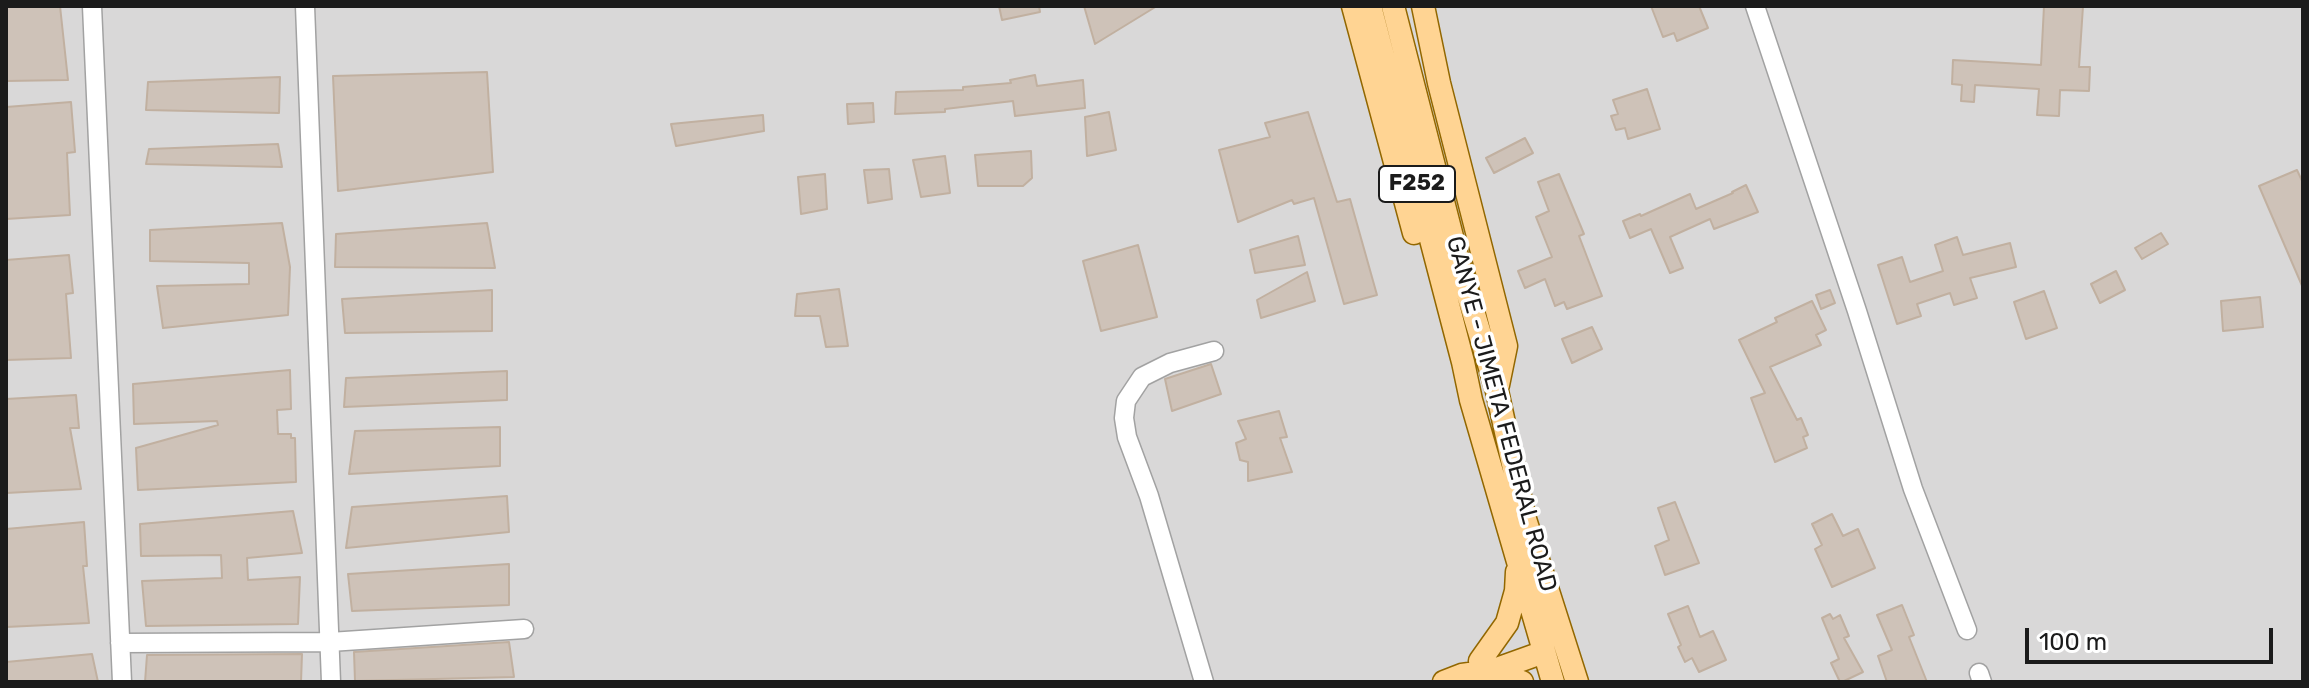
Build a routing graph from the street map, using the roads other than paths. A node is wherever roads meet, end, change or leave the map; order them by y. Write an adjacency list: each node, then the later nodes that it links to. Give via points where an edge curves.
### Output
1 (92, 6): 15 (street)
2 (305, 6): 14 (street)
3 (1353, 6): 10 (main road, via 1447,351)
4 (1370, 6): 10 (main road, GANYE - JIMETA FEDERAL ROAD / F252)
5 (1393, 6): 9 (main road, GANYE - JIMETA FEDERAL ROAD / F252)
6 (1423, 6): 9 (main road, via 1506,346)
7 (1755, 6): 13 (street, via 1913,489)
8 (1214, 351): 21 (street, via 1142,377 1126,401 1124,418)
9 (1497, 391): 24 (main road, GANYE - JIMETA FEDERAL ROAD / F252, via 1525,519)
10 (1471, 400): 11 (main road, GANYE - JIMETA FEDERAL ROAD / F252)
11 (1517, 563): 16 (main road, GANYE - JIMETA FEDERAL ROAD / F252); 17 (main road, via 1507,623)
12 (524, 629): 14 (street)
13 (1967, 630)
14 (330, 642): 15 (street); 20 (street)
15 (120, 643): 19 (street)
16 (1542, 646): 17 (main road); 23 (main road, GANYE - JIMETA FEDERAL ROAD / F252)
17 (1486, 666): 18 (main road); 22 (main road)
18 (1453, 679)
19 (122, 682)
20 (331, 682)
21 (1204, 682)
22 (1522, 682)
23 (1553, 682)
24 (1577, 682)

